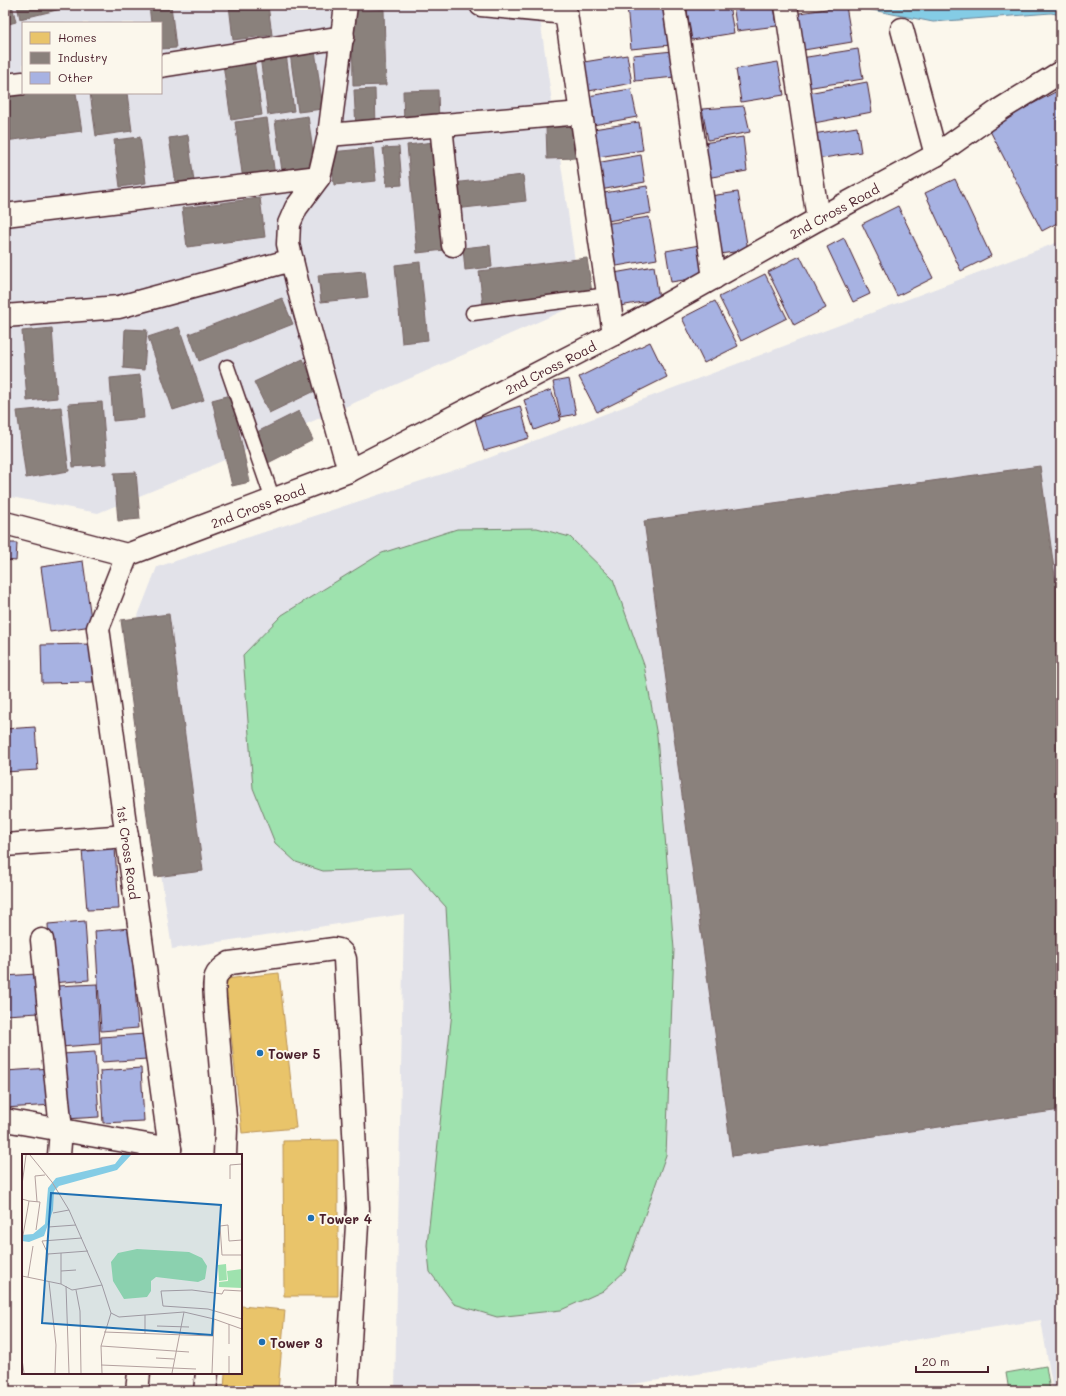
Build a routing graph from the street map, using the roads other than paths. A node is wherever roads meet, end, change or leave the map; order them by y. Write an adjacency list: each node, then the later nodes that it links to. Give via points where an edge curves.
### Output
1 (346, 5): 7 (street)
2 (481, 5): 5 (street)
3 (674, 5): 21 (street)
4 (786, 5): 18 (street)
5 (573, 9): 12 (street)
6 (902, 29): 15 (street)
7 (343, 37): 8 (street); 14 (street)
8 (162, 66)
9 (1061, 72): 15 (street, 2nd Cross Road)
10 (22, 83): 11 (street)
11 (5, 85)
12 (581, 113): 13 (street); 22 (street)
13 (441, 125): 14 (street); 19 (street)
14 (329, 135): 16 (street)
15 (936, 155): 18 (street, 2nd Cross Road)
16 (319, 177): 17 (street); 20 (street, via 296,208 289,224 288,244)
17 (5, 215)
18 (818, 219): 21 (street, 2nd Cross Road)
19 (453, 245)
20 (292, 260): 24 (street, via 119,307); 27 (street)
21 (714, 278): 25 (street, 2nd Cross Road)
22 (608, 295): 23 (lane); 25 (street)
23 (473, 313)
24 (5, 316)
25 (614, 334): 27 (street, 2nd Cross Road)
26 (227, 367): 28 (lane)
27 (349, 471): 28 (street, 2nd Cross Road)
28 (273, 500): 30 (street, 2nd Cross Road)
29 (5, 523): 30 (street)
30 (127, 555): 31 (street, 1st Cross Road, via 98,628)
31 (127, 836): 32 (street); 36 (street, 1st Cross Road)
32 (5, 844)
33 (42, 940): 35 (street)
34 (5, 1120): 35 (street)
35 (61, 1130): 36 (street); 37 (street)
36 (169, 1152)
37 (60, 1154)
38 (225, 1154): 43 (street, via 226,1129 214,980 219,970 230,963 340,950 345,959 358,1208)
39 (139, 1374): 41 (street)
40 (208, 1374): 42 (street)
41 (136, 1391)
42 (205, 1391)
43 (346, 1391)

